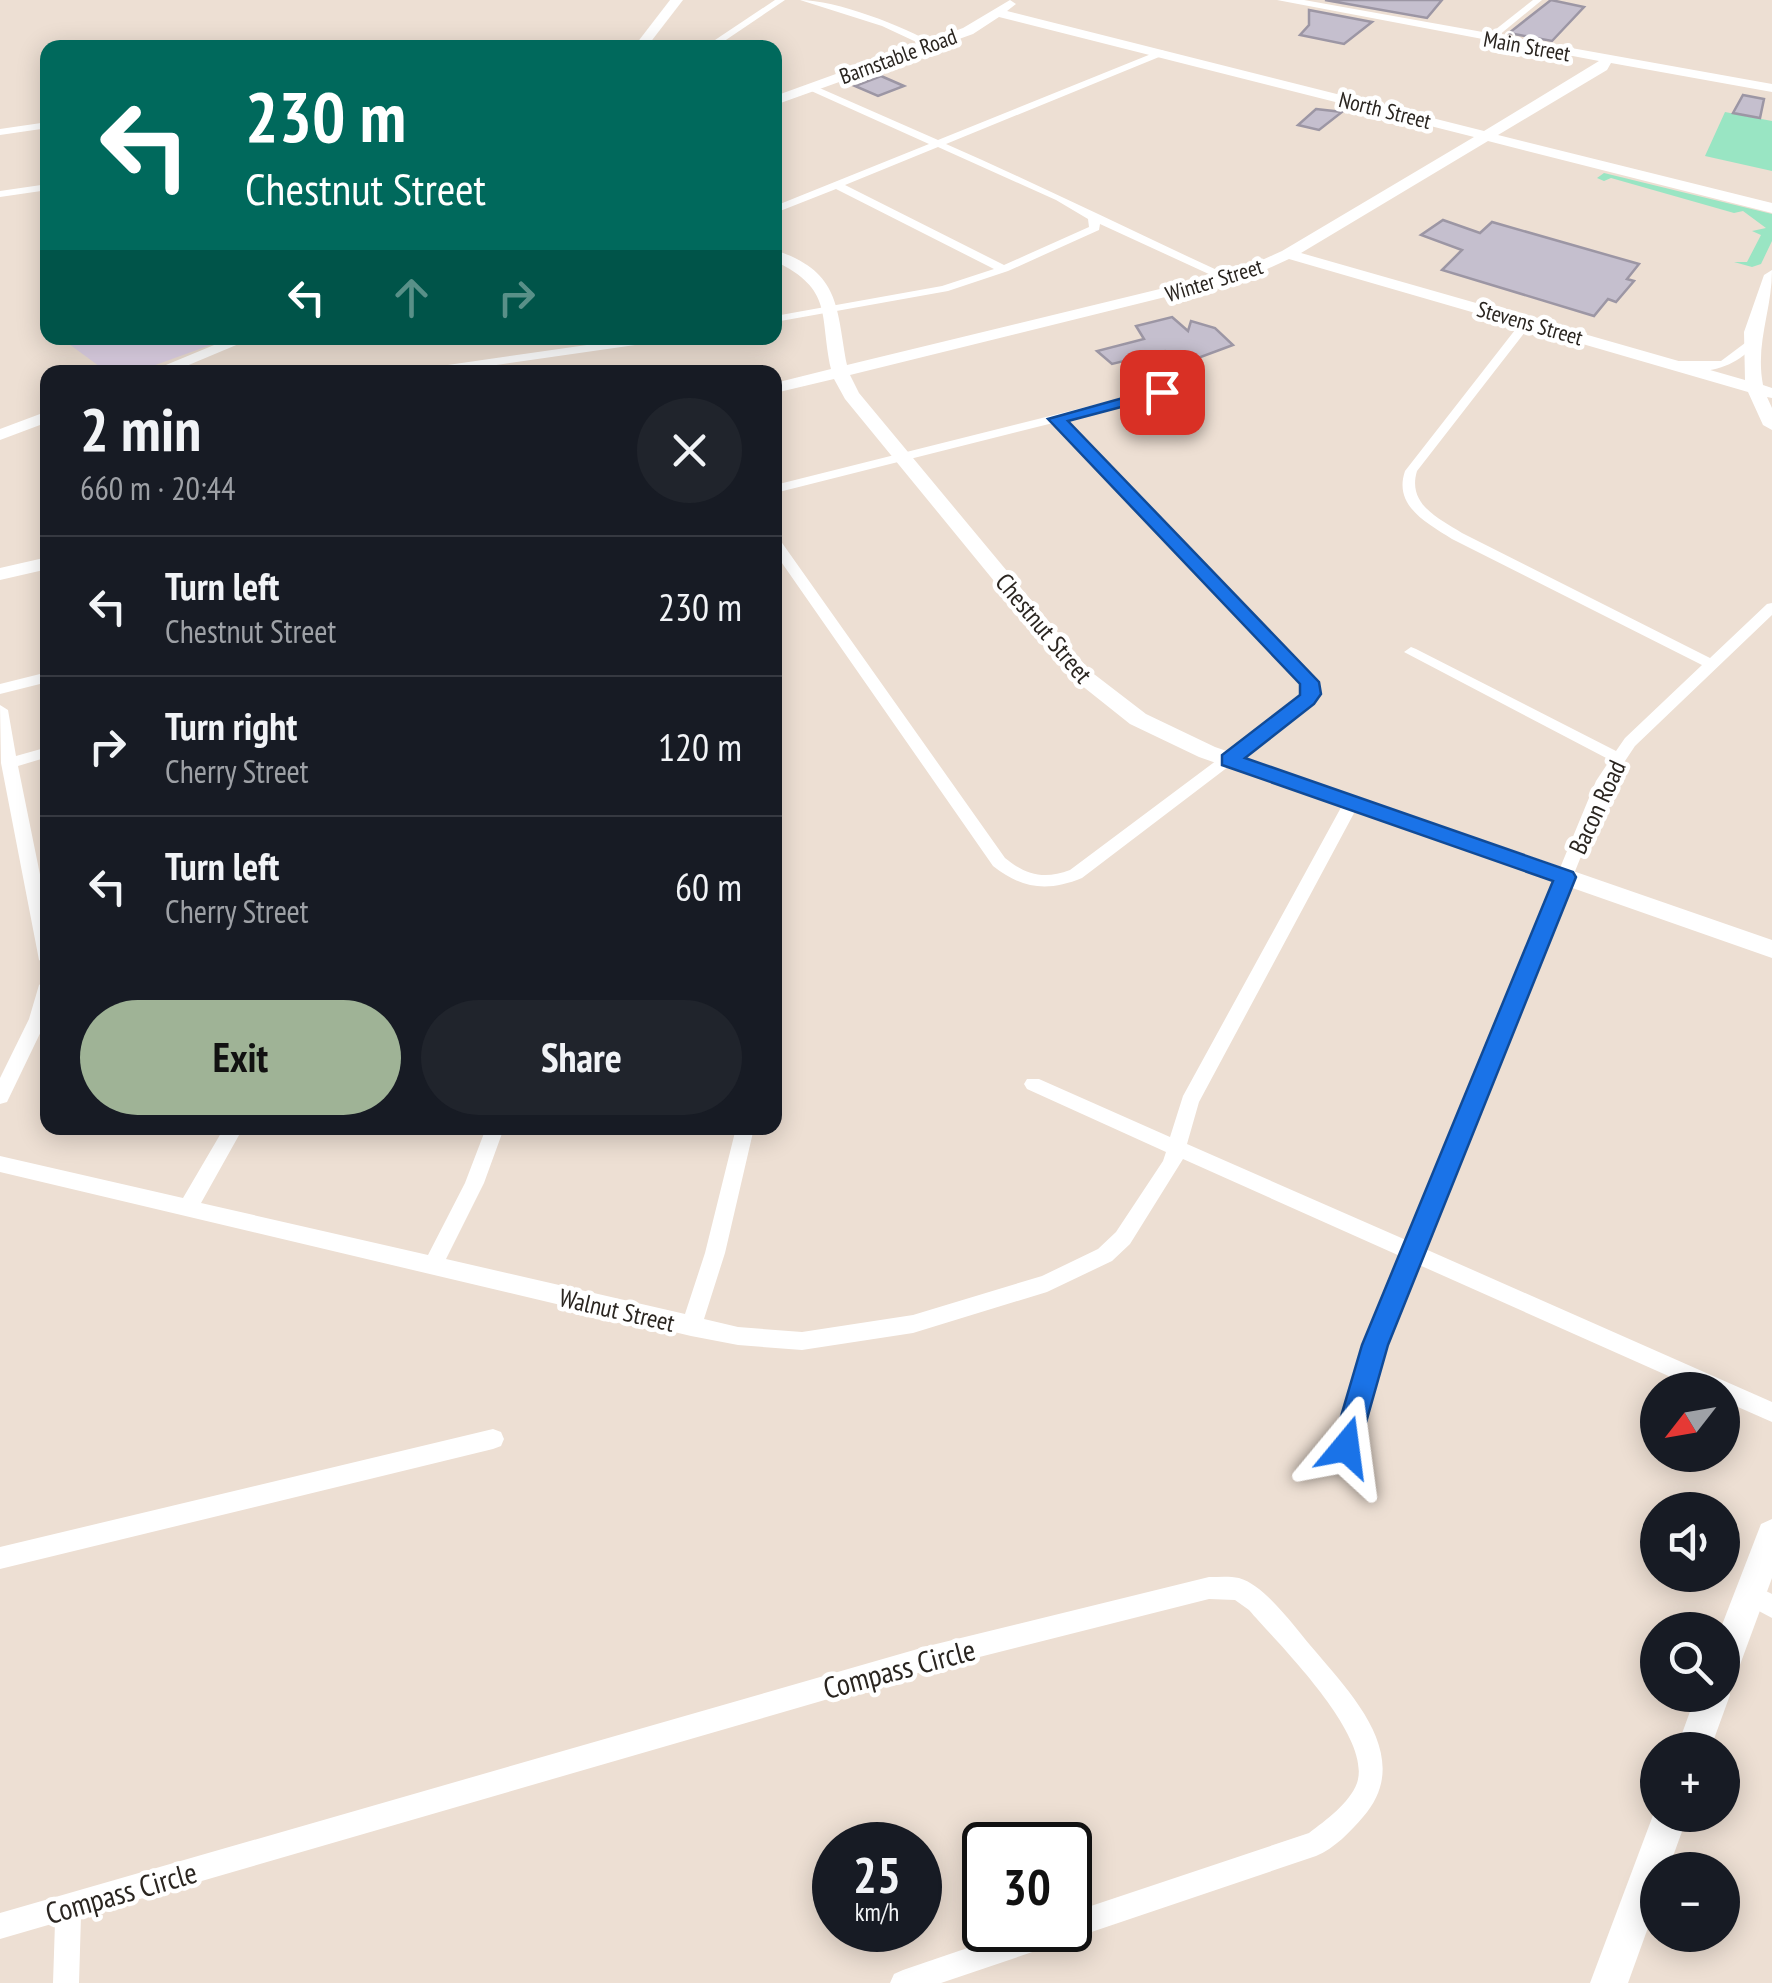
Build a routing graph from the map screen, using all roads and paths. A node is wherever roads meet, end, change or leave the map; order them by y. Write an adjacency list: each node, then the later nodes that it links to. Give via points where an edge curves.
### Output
1 (678, 0): 9 (street)
2 (781, 0): 10 (street)
3 (804, 0): 11 (street)
4 (1016, 0): 7 (street, Barnstable Road)
5 (1282, 0): 8 (street, Main Street)
6 (1538, 0): 8 (street)
7 (998, 12): 11 (street, Barnstable Road); 12 (street, North Street)
8 (1489, 39): 13 (street, Main Street)
9 (646, 40)
10 (719, 40)
11 (930, 45): 14 (street, Barnstable Road)
12 (1161, 54): 19 (street, North Street); 20 (street)
13 (1606, 60): 15 (street, Main Street); 19 (street, Winter Street)
14 (812, 88): 16 (street, Barnstable Road); 20 (street)
15 (1772, 88)
16 (782, 99)
17 (40, 126): 18 (street)
18 (0, 132)
19 (1488, 136): 25 (street, North Street); 27 (street, Winter Street)
20 (936, 142): 21 (street); 26 (street)
21 (838, 186): 24 (street); 29 (street)
22 (40, 188): 23 (street)
23 (0, 194)
24 (782, 207)
25 (1772, 208)
26 (1093, 218): 29 (street, via 1095,228); 31 (street)
27 (1288, 254): 31 (street, Winter Street); 34 (street, Stevens Street)
28 (782, 260): 32 (street, via 815,278)
29 (1004, 269): 32 (street, via 915,296)
30 (1772, 275): 35 (street)
31 (1228, 279): 41 (street, Winter Street)
32 (829, 310): 33 (street); 41 (street)
33 (782, 318)
34 (1526, 322): 38 (street, Stevens Street); 56 (street, via 1411,471 1410,500 1456,536)
35 (1749, 344): 38 (street, via 1726,364); 43 (street)
36 (227, 345): 39 (street)
37 (609, 345): 40 (street)
38 (1674, 364): 43 (street, Stevens Street)
39 (176, 365)
40 (475, 365)
41 (838, 374): 42 (street, Winter Street); 49 (street, Chestnut Street)
42 (782, 386)
43 (1763, 390): 47 (street)
44 (1162, 392): 46 (street)
45 (40, 419): 48 (street)
46 (1056, 419): 49 (street); 62 (street, via 1309,682 1307,700)
47 (1772, 424)
48 (0, 435)
49 (902, 457): 50 (street); 62 (street, Chestnut Street, via 1091,684 1153,728)
50 (782, 488)
51 (782, 557): 62 (street, via 983,844 1022,878 1049,884 1076,874)
52 (40, 565): 53 (street)
53 (0, 574)
54 (1772, 607): 56 (street, Bacon Road)
55 (1412, 652): 61 (street)
56 (1714, 664): 61 (street, Bacon Road)
57 (40, 679): 58 (street)
58 (0, 689)
59 (0, 710): 63 (street)
60 (40, 754): 63 (street)
61 (1618, 758): 65 (street, Bacon Road)
62 (1230, 760): 64 (street, Chestnut Street)
63 (9, 762): 66 (street)
64 (1352, 802): 65 (street, Chestnut Street); 74 (street, Walnut Street, via 1190,1101)
65 (1566, 877): 67 (street, Chestnut Street); 77 (street, Bacon Road)
66 (40, 919)
67 (1772, 950)
68 (40, 1012): 70 (street)
69 (1033, 1084): 74 (street)
70 (0, 1098)
71 (230, 1135): 76 (street)
72 (492, 1135): 78 (street)
73 (743, 1135): 79 (street)
74 (1178, 1149): 77 (street); 79 (street, Walnut Street, via 1122,1238 1105,1255 1047,1284 856,1336 778,1340)
75 (0, 1164): 76 (street, Walnut Street)
76 (188, 1207): 78 (street, Walnut Street)
77 (1413, 1252): 80 (street); 82 (street, Bacon Road, via 1375,1345)
78 (433, 1266): 79 (street, Walnut Street)
79 (691, 1326)
80 (1772, 1412)
81 (492, 1439): 84 (street)
82 (1346, 1447)
83 (1772, 1535): 85 (street)
84 (0, 1558)
85 (1761, 1601): 86 (street)
86 (1740, 1638)
87 (1664, 1832): 94 (street)
88 (68, 1906): 89 (street, Compass Circle, via 928,1658 1208,1588 1238,1589 1362,1728 1372,1757 1366,1792 1344,1822 1316,1843); 90 (street, Compass Circle); 92 (street)
89 (1092, 1919)
90 (0, 1926)
91 (994, 1952): 93 (street)
92 (66, 1983)
93 (903, 1983)
94 (1608, 1983)

